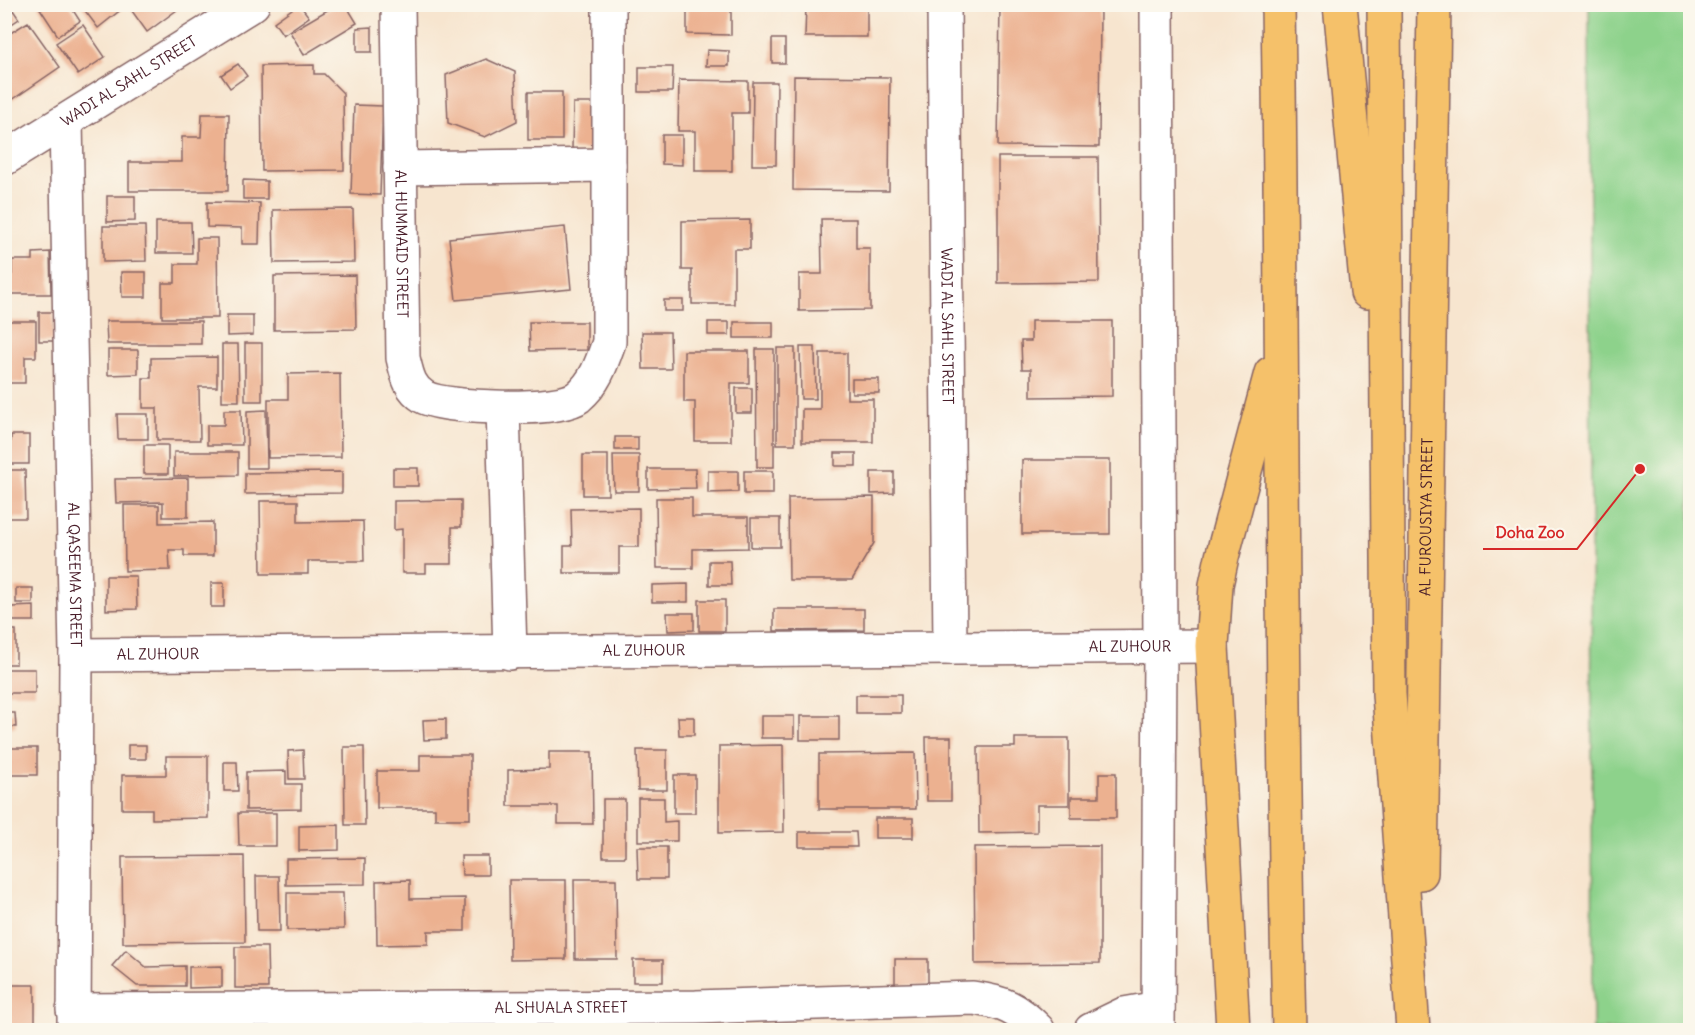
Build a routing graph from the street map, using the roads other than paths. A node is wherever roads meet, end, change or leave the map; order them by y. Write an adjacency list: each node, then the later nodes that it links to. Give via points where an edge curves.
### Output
1 (253, 4): 10 (street, WADI AL SAHL STREET)
2 (398, 4): 13 (street, AL HUMMAID STREET)
3 (609, 4): 12 (street, AL HUMMAID STREET)
4 (944, 4): 19 (street, WADI AL SAHL STREET)
5 (1157, 4): 17 (street)
6 (1278, 4): 14 (highway)
7 (1340, 4): 16 (highway)
8 (1384, 4): 16 (highway)
9 (1434, 4): 30 (highway, AL FUROUSIYA STREET)
10 (66, 121): 11 (street, WADI AL SAHL STREET); 21 (street, AL QASEEMA STREET)
11 (4, 159)
12 (609, 165): 13 (street); 15 (street, AL HUMMAID STREET, via 609,342 602,362 593,382 576,399)
13 (400, 168): 15 (street, AL HUMMAID STREET, via 402,358 410,384 425,397 443,403)
14 (1282, 331): 18 (highway, via 1222,556); 28 (highway)
15 (502, 408): 20 (street)
16 (1388, 500): 29 (highway, via 1389,694)
17 (1160, 646): 18 (street, AL ZUHOUR); 19 (street, AL ZUHOUR); 23 (street)
18 (1212, 646): 27 (highway)
19 (950, 648): 20 (street, AL ZUHOUR)
20 (510, 652): 21 (street, AL ZUHOUR)
21 (76, 655): 24 (street, AL QASEEMA STREET)
22 (696, 1019): 24 (street, AL SHUALA STREET); 25 (street, AL SHUALA STREET, via 973,998 1007,1005)
23 (1158, 1019): 26 (street, via 1124,1014)
24 (74, 1020)
25 (1038, 1030)
26 (1091, 1030)
27 (1233, 1030)
28 (1289, 1030)
29 (1413, 1030)
30 (1419, 1030)

